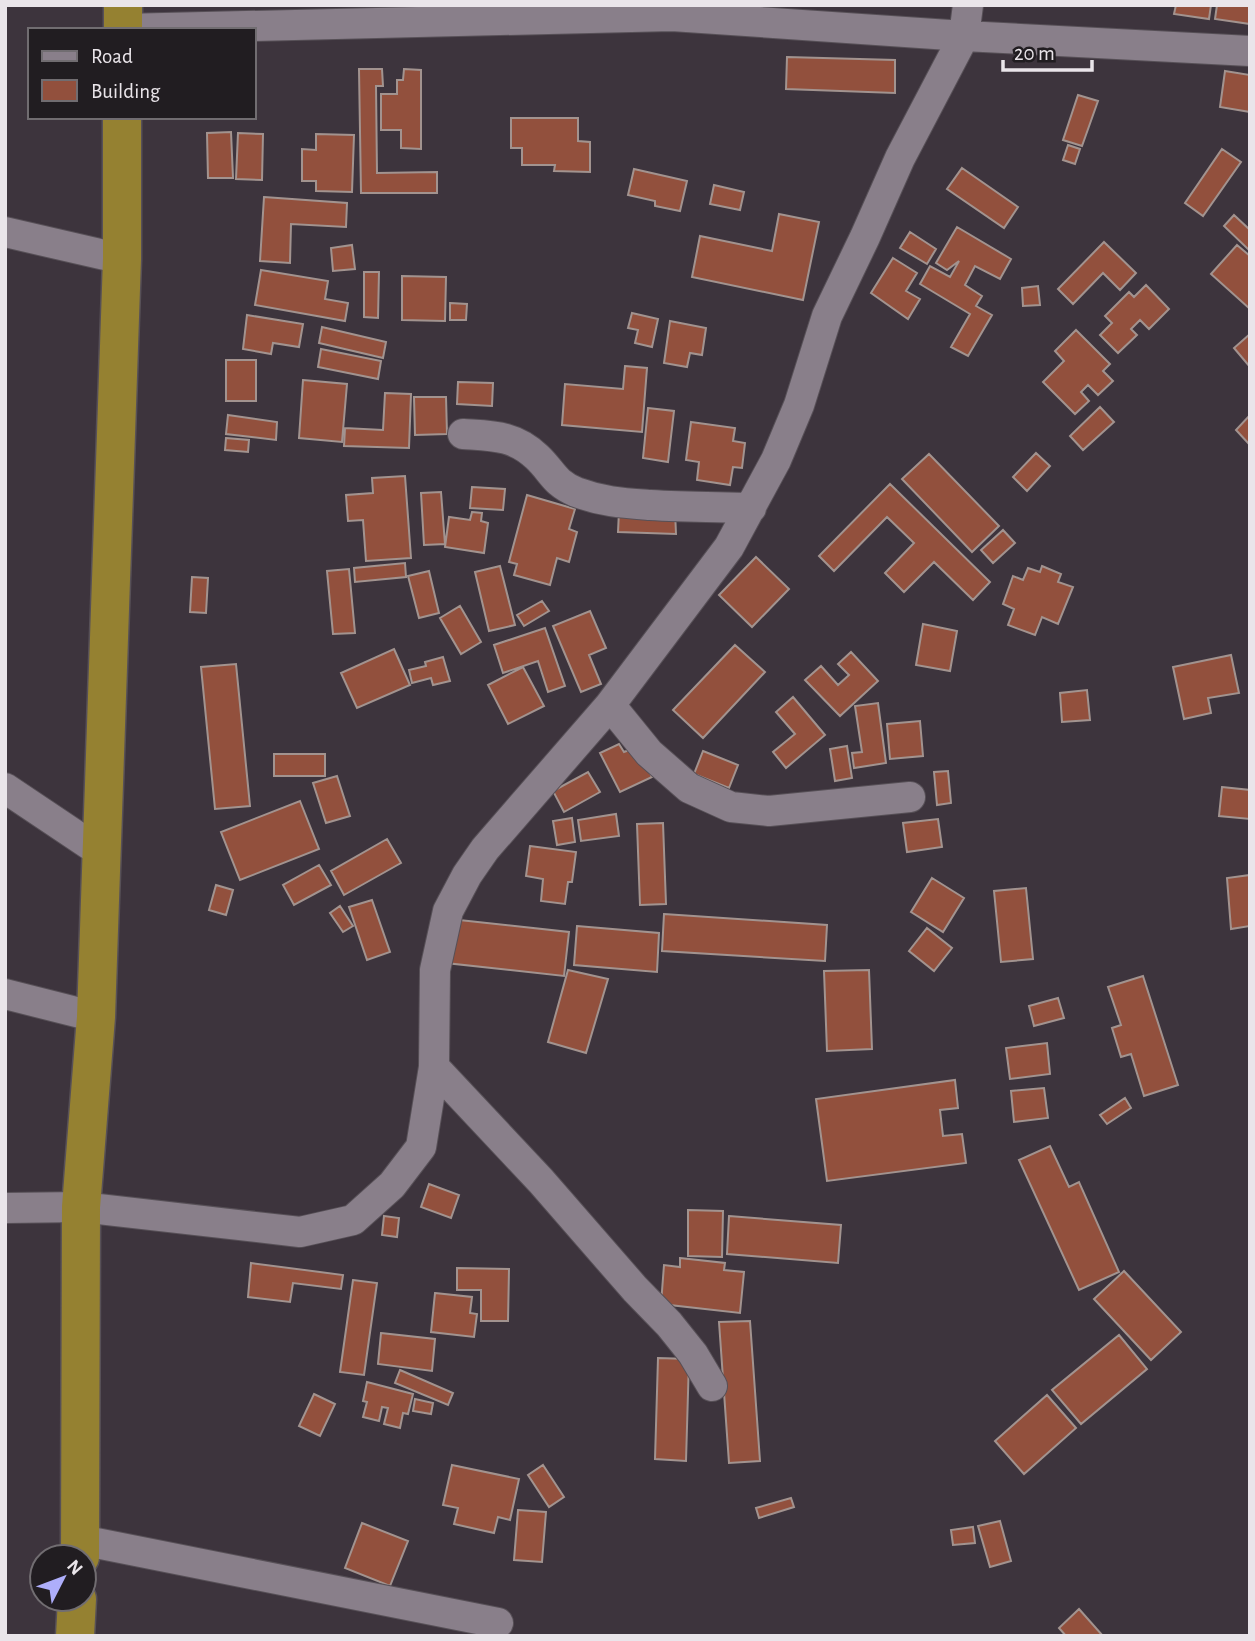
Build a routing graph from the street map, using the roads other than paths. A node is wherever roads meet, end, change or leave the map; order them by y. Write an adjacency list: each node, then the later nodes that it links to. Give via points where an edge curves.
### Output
1 (968, 5): 4 (street)
2 (671, 11): 3 (street); 4 (street)
3 (123, 21)
4 (964, 36): 5 (street); 10 (street, via 900,158 827,316 799,405)
5 (1250, 51)
6 (122, 119): 8 (highway)
7 (5, 232): 8 (street)
8 (122, 259): 14 (highway)
9 (463, 434): 10 (street, via 503,437 522,444 556,481 604,502)
10 (751, 508): 11 (street, via 729,547)
11 (610, 705): 13 (street, via 649,753 689,788 731,807 769,811); 17 (street, via 485,849 448,911 435,970)
12 (5, 788): 14 (street)
13 (910, 797)
14 (102, 853): 16 (highway)
15 (5, 994): 16 (street)
16 (96, 1017): 18 (highway)
17 (434, 1067): 18 (street, via 421,1147 393,1185 353,1220 300,1232); 20 (street, via 669,1324)
18 (80, 1207): 19 (street); 21 (highway)
19 (5, 1208)
20 (712, 1386)
21 (80, 1543)
22 (98, 1551): 24 (street)
23 (76, 1613): 25 (highway)
24 (499, 1623)
25 (75, 1636)

